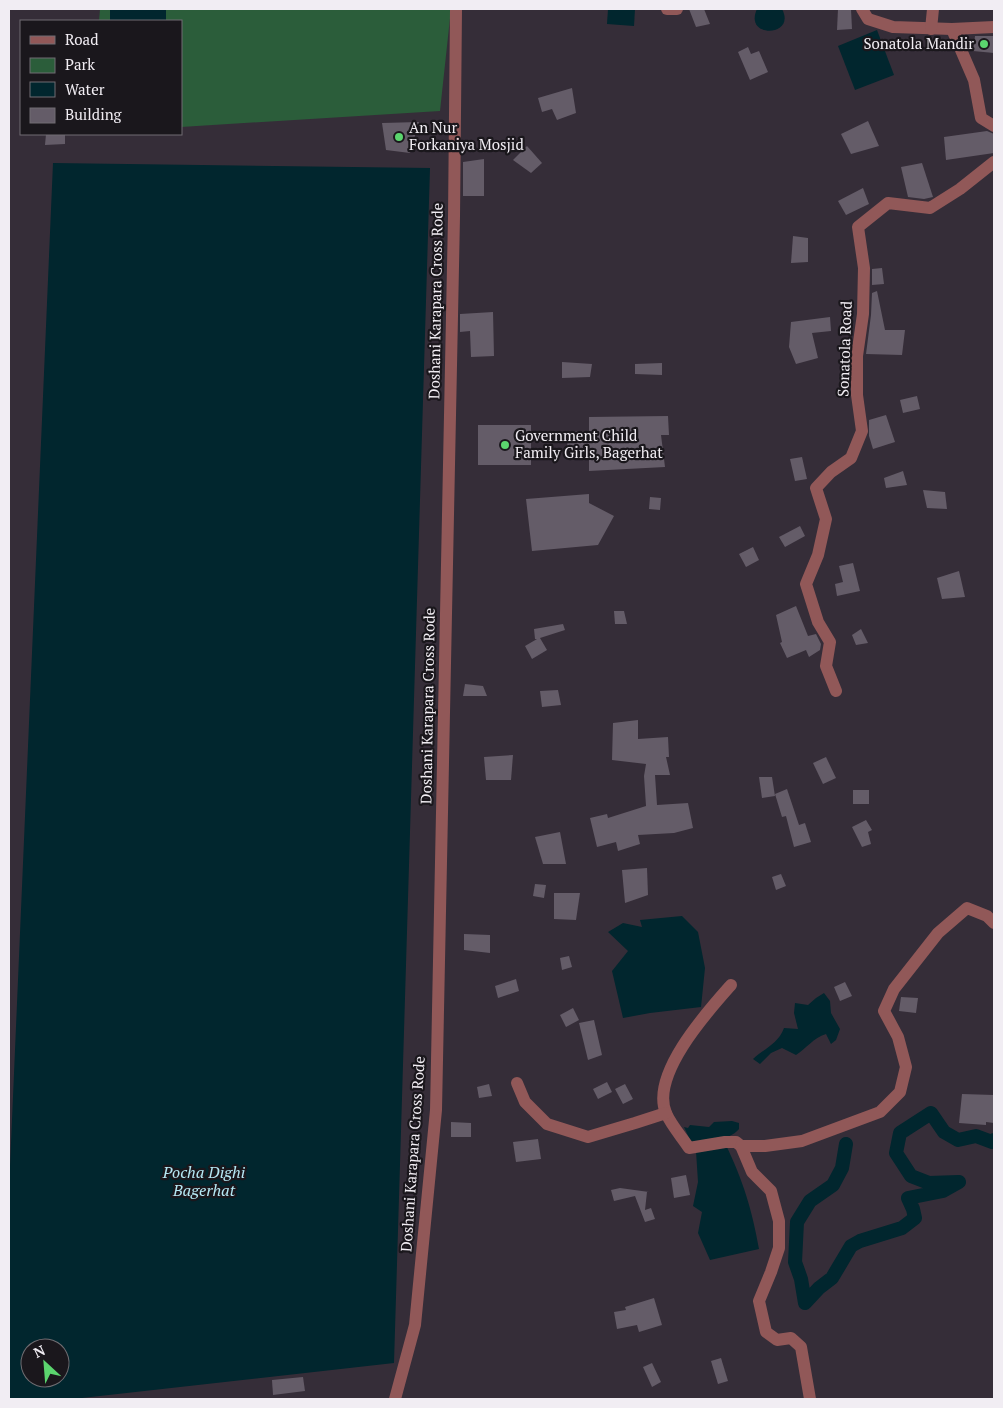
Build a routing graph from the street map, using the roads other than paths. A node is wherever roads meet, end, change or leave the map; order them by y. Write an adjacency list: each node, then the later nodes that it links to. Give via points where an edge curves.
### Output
1 (456, 9): 17 (street, Doshani Karapara Cross Rode, via 436,1110 416,1325)
2 (667, 9): 3 (street)
3 (677, 9)
4 (862, 9): 7 (street, via 868,19 893,27)
5 (933, 9): 7 (street)
6 (994, 27): 8 (street)
7 (931, 29): 8 (street)
8 (952, 29): 9 (street, via 974,80 981,118)
9 (994, 126)
10 (994, 162): 11 (street, Sonatola Road, via 930,208 888,203 858,227 864,268 857,375 862,431 851,458 830,472 816,488 826,519 818,555 806,584 818,622 830,642 826,666)
11 (836, 691)
12 (994, 923): 16 (street, via 987,916 967,908 938,933 894,989 884,1011 898,1037 906,1066 900,1092 880,1112 802,1141)
13 (731, 985): 15 (street, via 686,1040 674,1060 663,1091)
14 (517, 1083): 15 (street, via 525,1102 547,1124 588,1137)
15 (666, 1112): 16 (street, via 689,1148 725,1142 736,1142)
16 (741, 1146): 18 (street, via 752,1172 771,1191 779,1220 779,1248 759,1301 766,1332 777,1340 791,1338 801,1347)
17 (395, 1399)
18 (810, 1399)

